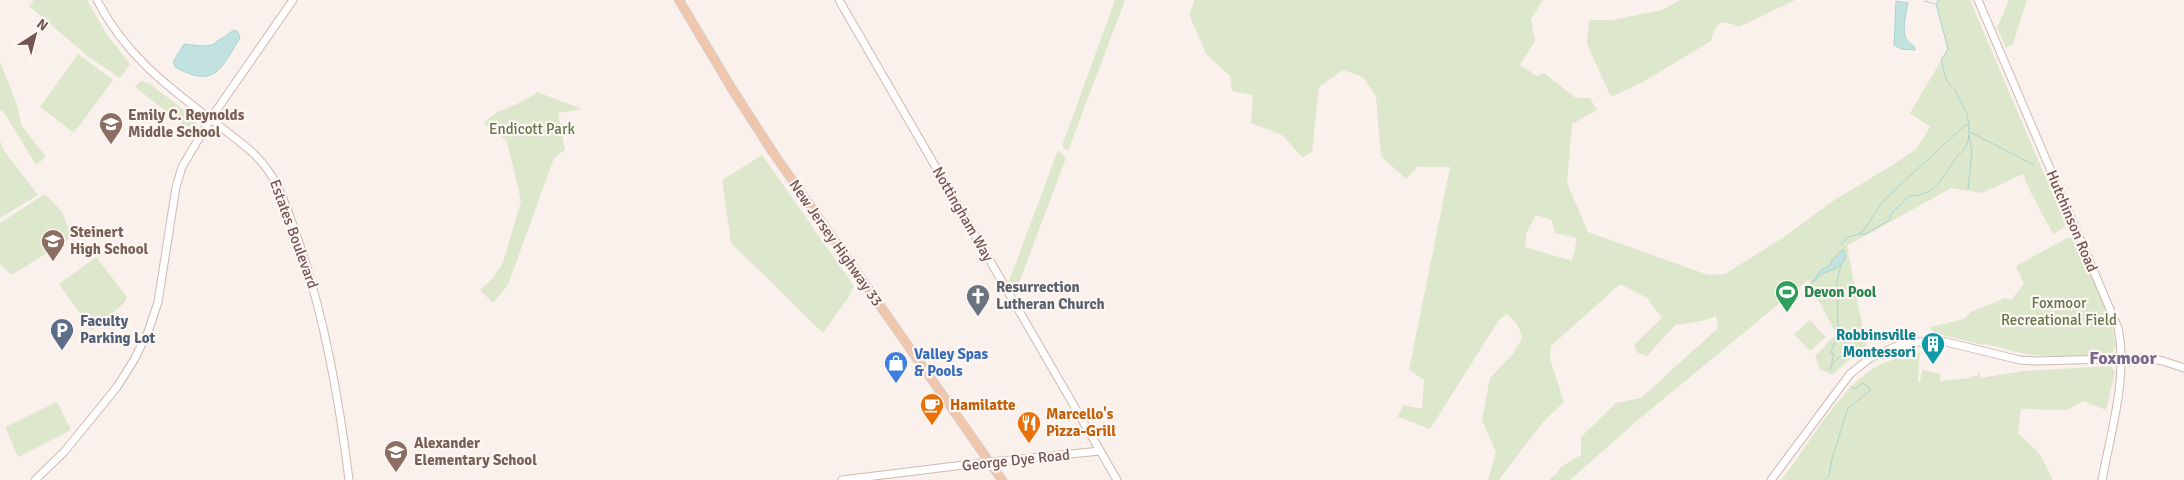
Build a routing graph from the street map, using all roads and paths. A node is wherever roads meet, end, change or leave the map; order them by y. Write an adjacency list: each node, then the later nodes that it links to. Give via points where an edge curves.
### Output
1 (97, 0): 6 (street, Estates Boulevard, via 112,26 154,75)
2 (293, 0): 6 (street)
3 (680, 0): 10 (main road, New Jersey Highway 33, via 770,148)
4 (839, 0): 9 (street, Nottingham Way)
5 (1978, 0): 7 (street, Hutchinson Road, via 2115,319)
6 (211, 118): 11 (street, via 178,178 158,302 142,346 117,387 59,458); 12 (street, Estates Boulevard, via 260,158 282,192 319,310)
7 (2121, 358): 8 (street, via 2154,359); 16 (street, via 2027,361 1936,341 1889,349 1870,358 1843,382); 17 (street, Hutchinson Road, via 2120,385)
8 (2184, 368)
9 (1100, 451): 10 (street, George Dye Road); 15 (street, Nottingham Way)
10 (989, 462): 13 (street, George Dye Road); 14 (main road, New Jersey Highway 33)
11 (35, 480)
12 (349, 480)
13 (842, 480)
14 (1002, 480)
15 (1117, 480)
16 (1771, 480)
17 (2102, 480)

